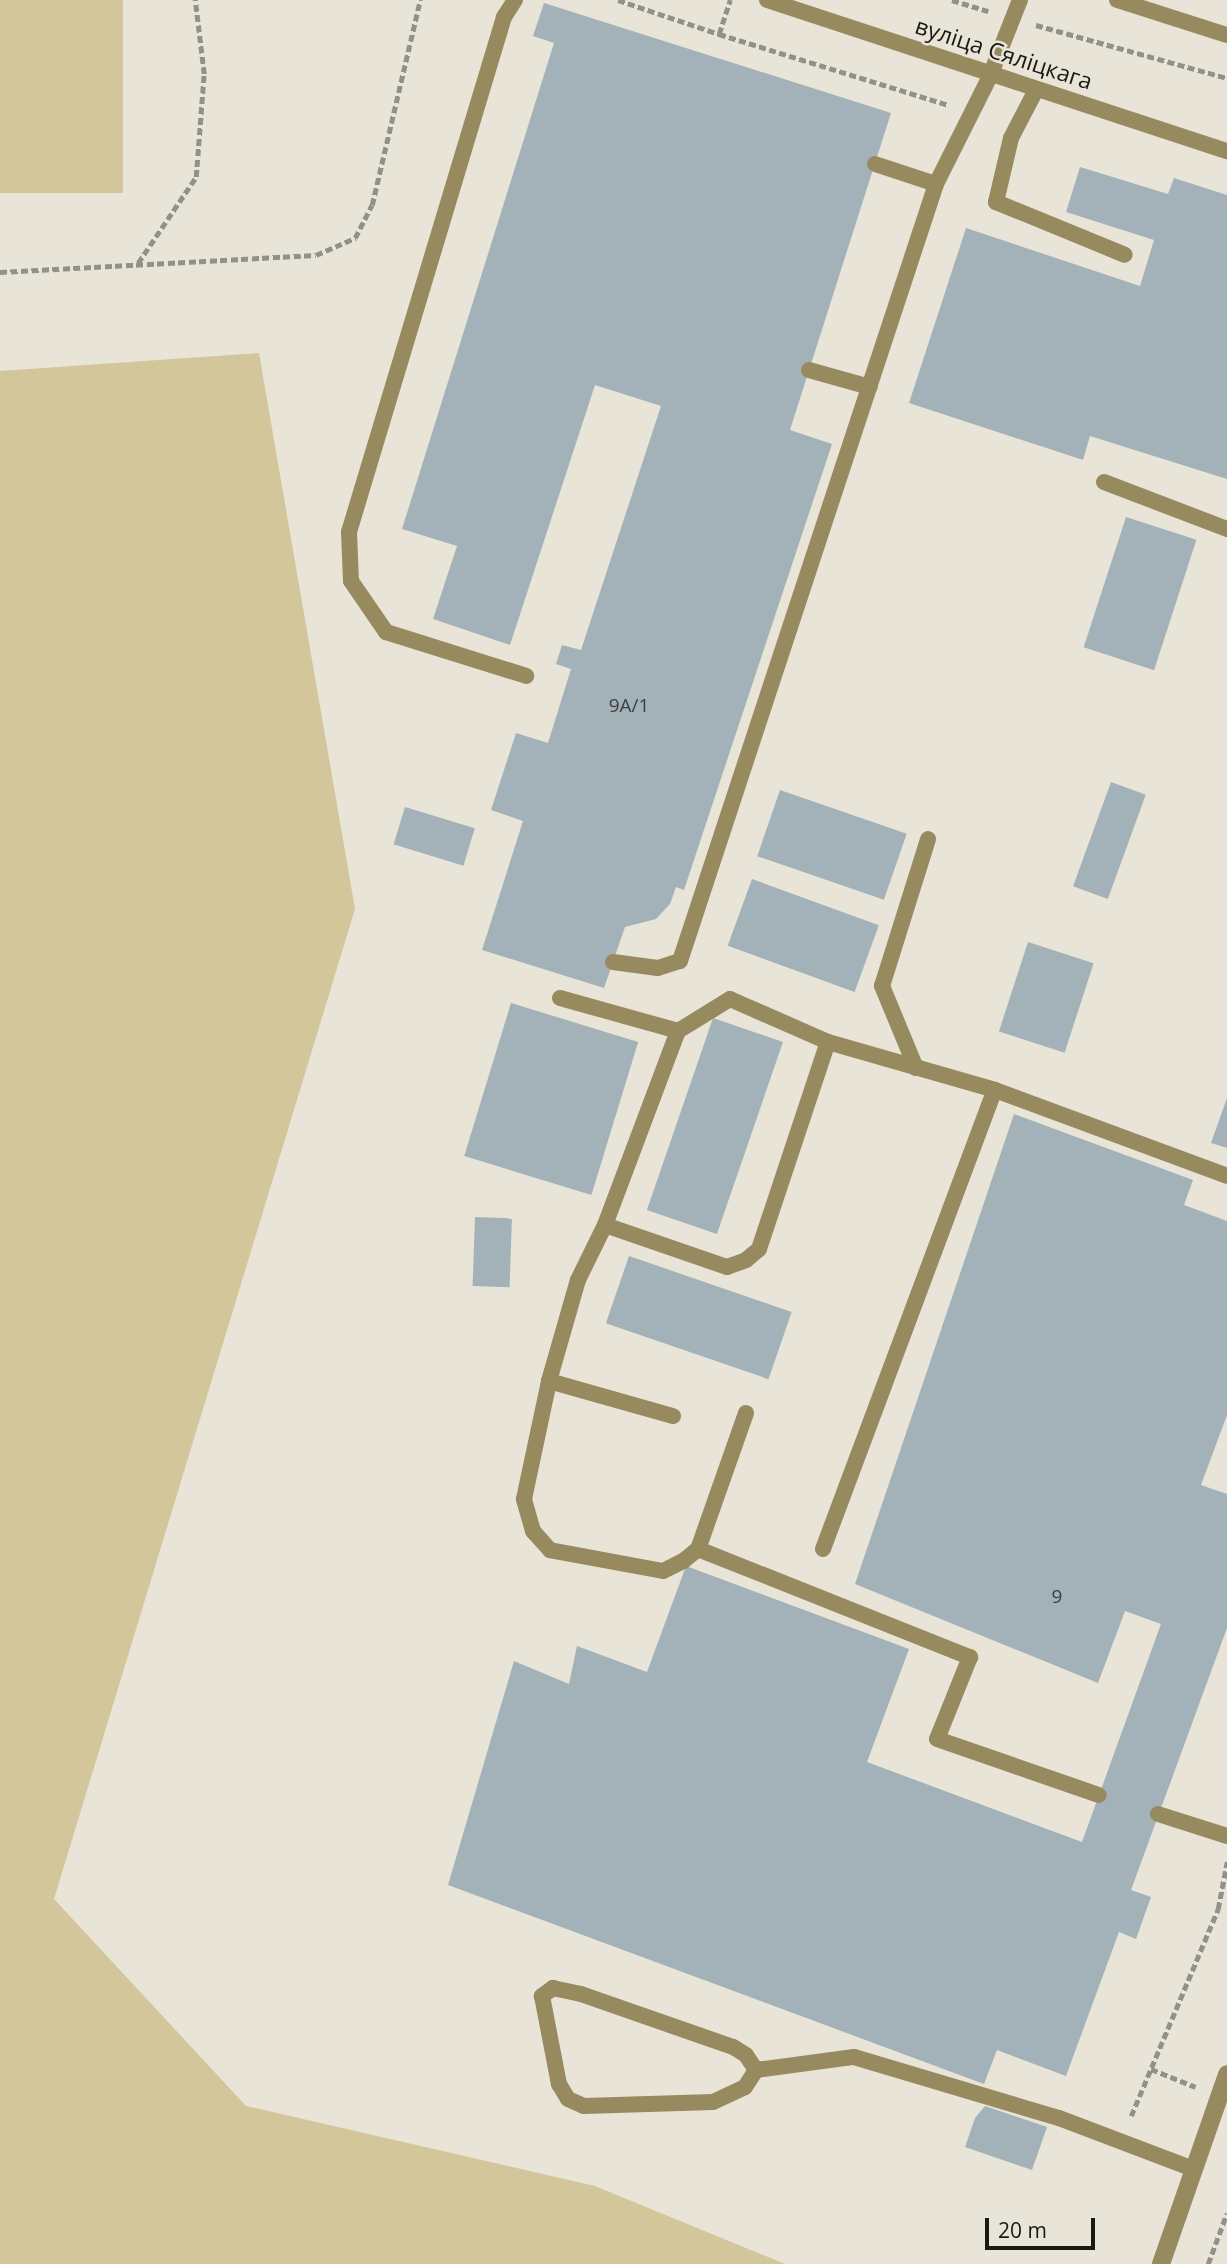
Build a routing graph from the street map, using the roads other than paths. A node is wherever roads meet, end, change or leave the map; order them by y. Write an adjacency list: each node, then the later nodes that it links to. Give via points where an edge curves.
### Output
1 (515, 0): 16 (lane, via 504,18 349,532 351,581 386,632)
2 (767, 0): 6 (lane, вуліца Сяліцкага)
3 (1020, 0): 6 (lane)
4 (1117, 0): 5 (lane)
5 (1227, 35)
6 (990, 76): 7 (lane, вуліца Сяліцкага); 10 (lane)
7 (1036, 90): 8 (lane, вуліца Сяліцкага); 11 (lane, via 1011,138 996,202)
8 (1227, 151)
9 (875, 164): 10 (lane)
10 (936, 184): 13 (lane)
11 (1125, 255)
12 (809, 370): 13 (lane)
13 (870, 387): 18 (lane, via 680,961 658,968)
14 (1104, 482): 15 (lane)
15 (1227, 529)
16 (526, 676)
17 (928, 838): 22 (lane, via 882,986)
18 (613, 962)
19 (560, 998): 20 (lane)
20 (678, 1031): 21 (lane, via 730,999); 25 (lane)
21 (828, 1042): 22 (lane); 25 (lane, via 759,1250 727,1267)
22 (916, 1068): 23 (lane)
23 (995, 1090): 24 (lane); 30 (lane)
24 (1227, 1176)
25 (605, 1225): 26 (lane, via 578,1280)
26 (549, 1381): 28 (lane); 29 (lane, via 524,1499 533,1531 550,1550 663,1571)
27 (746, 1413): 29 (lane)
28 (673, 1416)
29 (698, 1549): 31 (lane, via 970,1657 937,1739)
30 (823, 1549)
31 (1099, 1795)
32 (1158, 1814): 33 (lane)
33 (1227, 1836)
34 (756, 2070): 34 (lane, via 746,2087 713,2102 584,2106 568,2099 559,2084 542,1996 553,1988 581,1994 733,2047 746,2055); 36 (lane, via 854,2057 1048,2114)
35 (1227, 2074): 36 (street)
36 (1193, 2169): 37 (street)
37 (1161, 2264)

